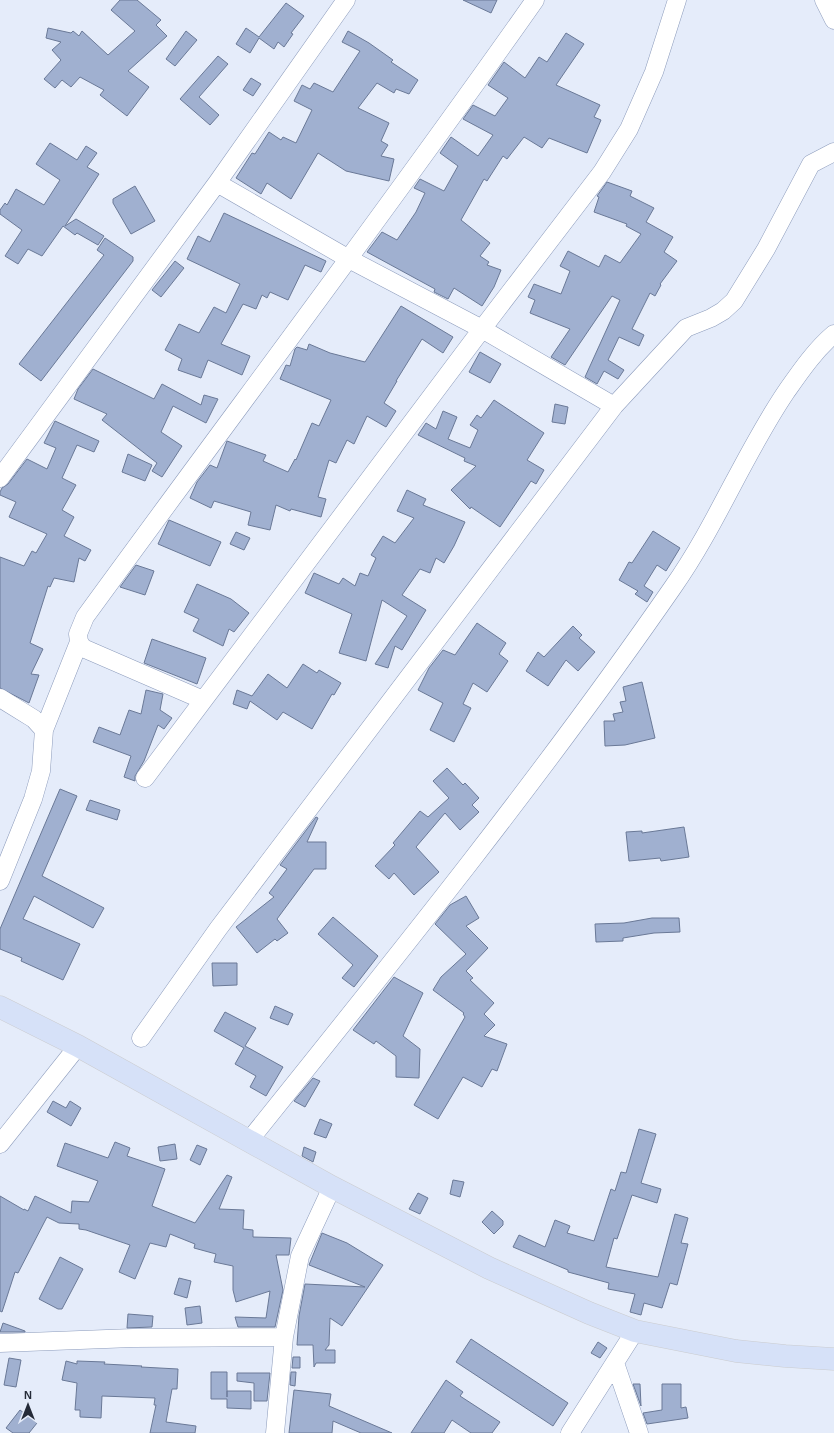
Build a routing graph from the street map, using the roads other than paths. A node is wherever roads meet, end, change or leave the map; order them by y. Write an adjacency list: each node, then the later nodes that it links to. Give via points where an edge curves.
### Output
1 (346, 0): 7 (street)
2 (536, 0): 8 (street)
3 (677, 0): 9 (street, via 654,72 629,129 602,172)
4 (824, 0): 5 (street)
5 (834, 20)
6 (834, 152): 11 (street, via 811,164 766,249 734,300 711,318 686,328)
7 (217, 183): 8 (street); 12 (street)
8 (349, 260): 9 (street); 13 (street, via 219,432 85,617 78,634)
9 (482, 329): 11 (street); 15 (street)
10 (834, 334): 22 (street, via 800,372 763,426 686,568 547,764 445,897)
11 (614, 406): 20 (street, via 218,929)
12 (0, 478)
13 (79, 642): 15 (street, via 83,648); 16 (street)
14 (0, 698): 16 (street, via 34,719)
15 (203, 700): 17 (street)
16 (44, 730): 18 (street, via 41,770 35,792)
17 (145, 778)
18 (0, 882)
19 (0, 1007): 21 (main road)
20 (141, 1038)
21 (78, 1046): 22 (main road); 23 (street)
22 (248, 1142): 24 (main road)
23 (0, 1144)
24 (332, 1187): 25 (main road, via 489,1268); 26 (street, via 300,1256)
25 (635, 1331): 28 (main road, via 736,1351); 29 (street)
26 (284, 1337): 27 (street); 30 (street)
27 (0, 1342)
28 (834, 1359)
29 (615, 1363): 31 (street); 32 (street)
30 (275, 1433)
31 (570, 1433)
32 (639, 1433)

